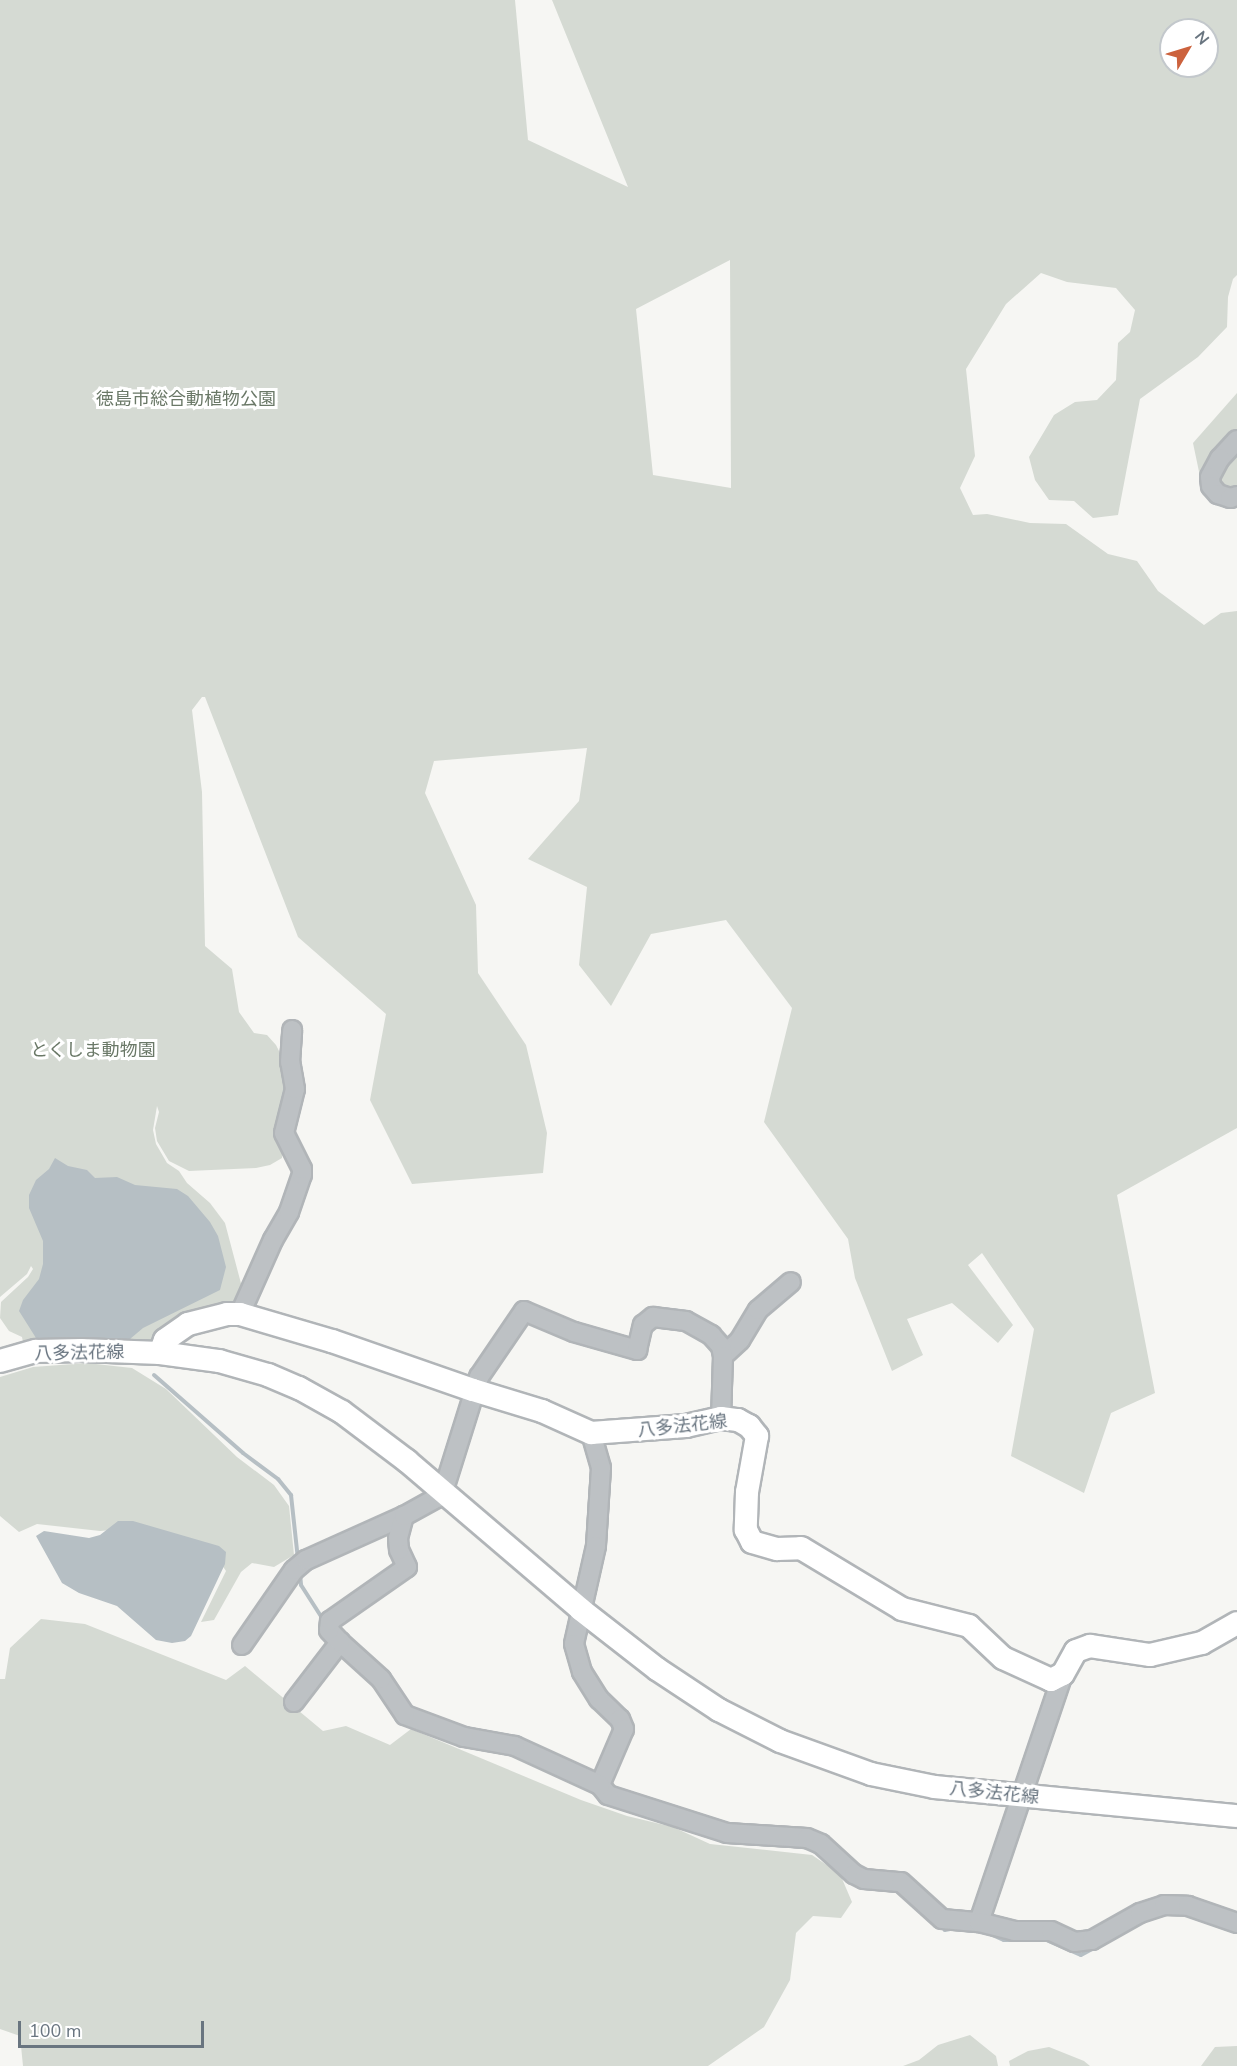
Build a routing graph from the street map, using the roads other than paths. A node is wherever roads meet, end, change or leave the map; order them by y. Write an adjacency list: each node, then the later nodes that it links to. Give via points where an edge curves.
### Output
1 (1237, 440): 2 (street, via 1220,458 1210,477 1218,494)
2 (1237, 496)
3 (292, 1030): 5 (street, via 294,1096 284,1125 302,1175 289,1212)
4 (791, 1282): 7 (street, via 758,1310 740,1340)
5 (240, 1314): 6 (main road, 八多法花線, via 188,1324 165,1340); 9 (main road, 八多法花線)
6 (160, 1353): 8 (main road, 八多法花線, via 36,1351); 12 (main road, 八多法花線, via 219,1361 299,1388 342,1412)
7 (723, 1356): 9 (street, via 721,1346 711,1335 686,1321 653,1317 643,1325 637,1350 574,1332 524,1311); 10 (street)
8 (0, 1361)
9 (473, 1390): 11 (main road, 八多法花線, via 542,1411); 12 (street)
10 (721, 1418): 11 (main road, 八多法花線, via 677,1427); 18 (main road, 八多法花線, via 738,1420 757,1436 747,1492 746,1530 752,1542 777,1549 801,1548 902,1609 969,1626 1003,1658 1052,1680)
11 (591, 1433): 14 (street, via 601,1468 596,1546)
12 (443, 1492): 13 (street); 14 (main road, 八多法花線)
13 (404, 1516): 16 (street, via 398,1538 407,1567 330,1621 329,1630); 17 (street, via 306,1560 294,1570)
14 (580, 1609): 20 (street, via 574,1644 582,1672 624,1729); 21 (main road, 八多法花線, via 657,1669 719,1710 780,1741 871,1774 935,1787)
15 (1237, 1623): 18 (main road, via 1202,1643 1150,1655 1090,1646 1076,1651)
16 (340, 1642): 19 (street); 20 (street, via 381,1679 405,1714 464,1737 515,1746)
17 (242, 1645)
18 (1063, 1674): 21 (street)
19 (294, 1702)
20 (600, 1785): 23 (street, via 608,1795 727,1833 807,1838 821,1844 864,1879 901,1882 942,1919)
21 (1023, 1797): 22 (main road, 八多法花線); 23 (street)
22 (1237, 1816)
23 (979, 1922): 24 (street, via 1014,1931 1051,1931 1075,1942 1092,1940 1140,1913 1164,1905 1188,1906)
24 (1237, 1923)

